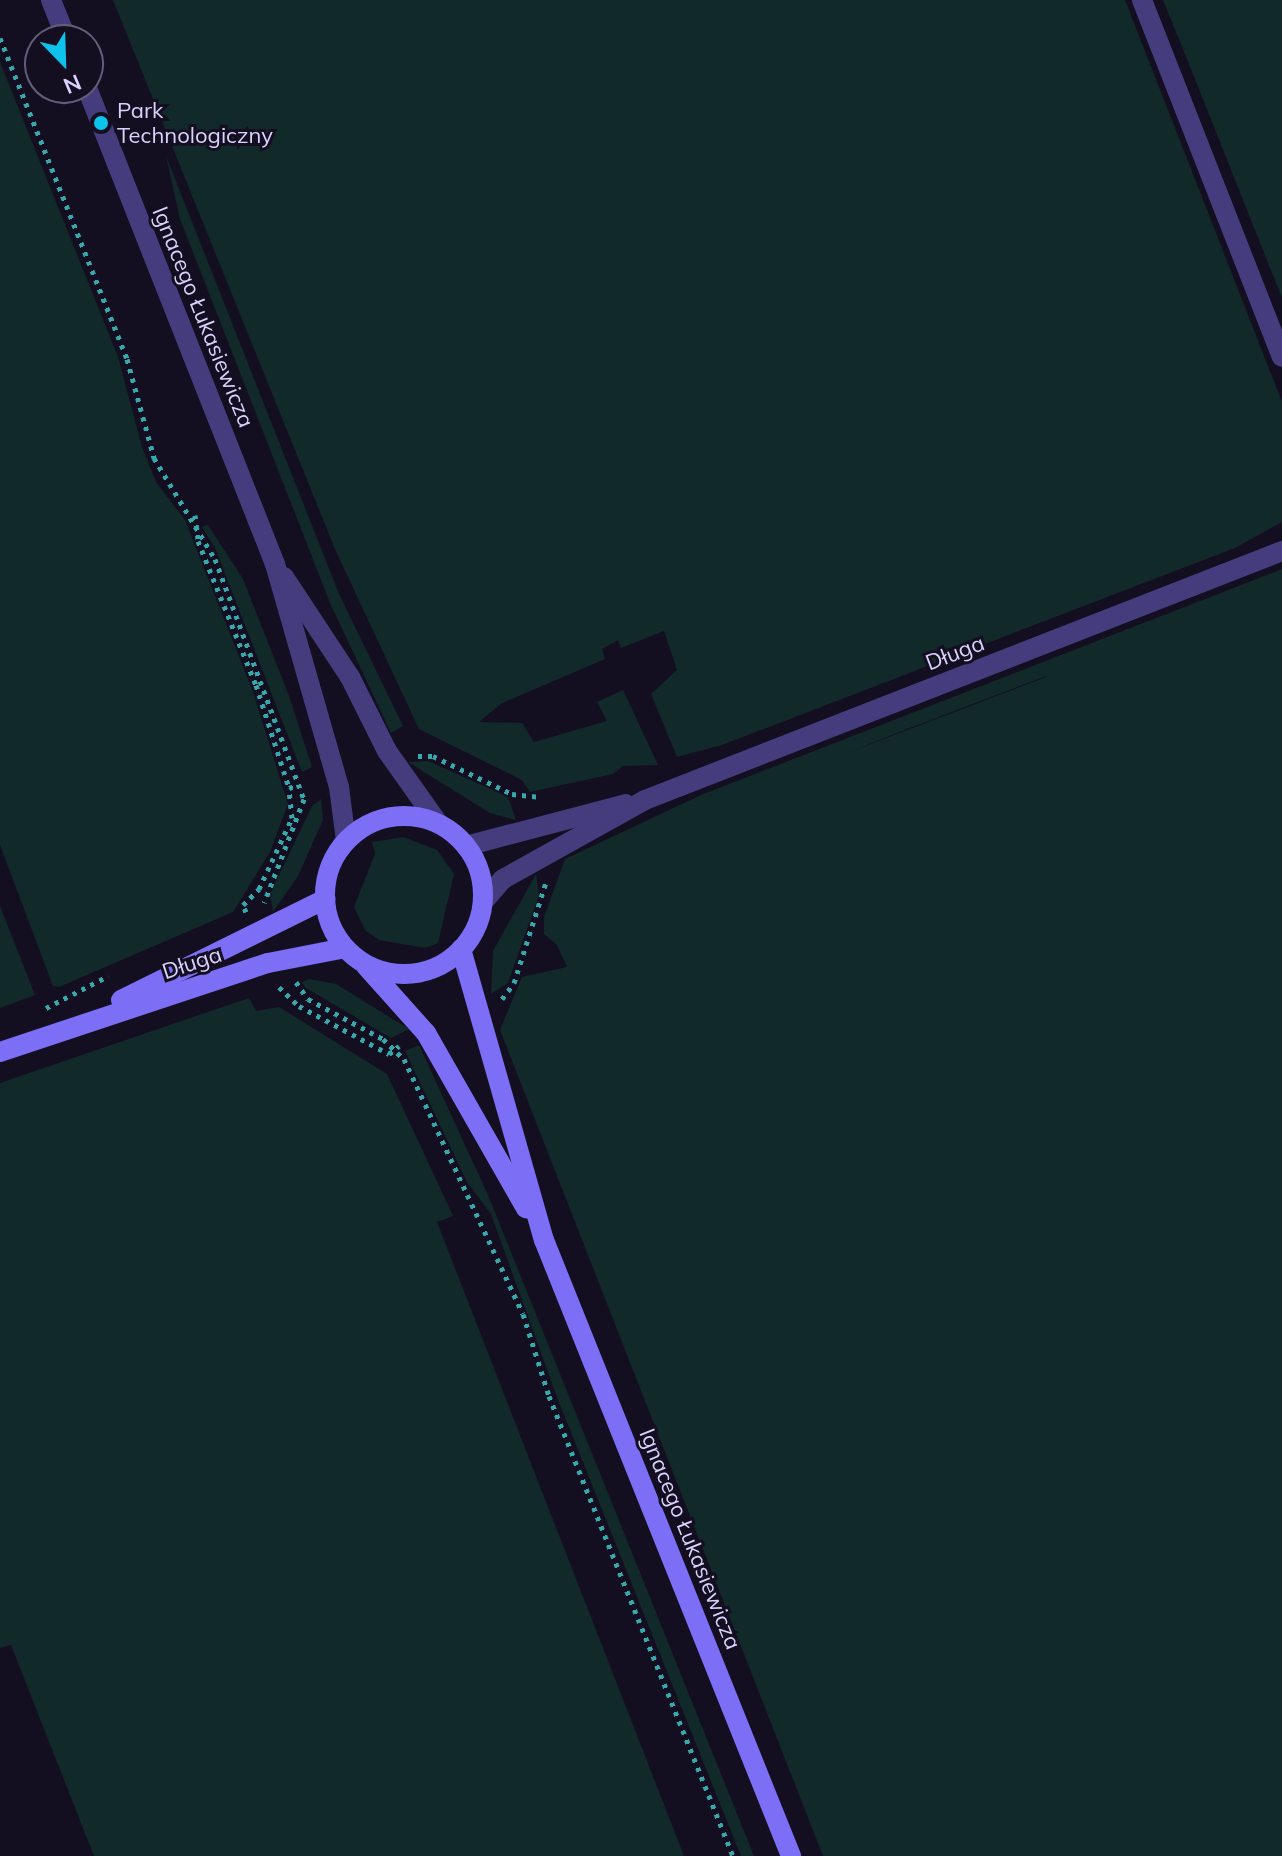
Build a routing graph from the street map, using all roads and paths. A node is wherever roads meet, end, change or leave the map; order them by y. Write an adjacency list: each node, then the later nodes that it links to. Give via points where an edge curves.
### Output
1 (51, 0): 3 (street)
2 (1142, 0): 6 (street)
3 (61, 24)
4 (0, 38): 8 (path, via 127,359 154,458)
5 (93, 104): 10 (street, Ignacego Łukasiewicza)
6 (1282, 357)
7 (195, 515): 8 (path)
8 (196, 526): 12 (path, via 264,682); 14 (path)
9 (1282, 551): 17 (street, Długa)
10 (275, 564): 11 (street, Ignacego Łukasiewicza, via 350,677); 13 (street, Ignacego Łukasiewicza)
11 (397, 764): 15 (path, via 424,754 512,794); 18 (street, Ignacego Łukasiewicza)
12 (299, 785): 14 (path); 16 (path)
13 (339, 787): 16 (path); 19 (street, Ignacego Łukasiewicza)
14 (289, 788): 24 (path, via 292,818 259,889 243,905)
15 (549, 797)
16 (304, 799): 24 (path, via 265,895)
17 (645, 800): 20 (street); 21 (street)
18 (438, 823): 19 (main road, via 410,816 382,819); 20 (main road)
19 (346, 841): 22 (main road, via 334,858)
20 (466, 846): 23 (main road, via 477,863)
21 (542, 857): 23 (street, via 503,879); 28 (path, via 546,893 514,983 502,999)
22 (325, 899): 24 (main road, Długa); 26 (main road, via 333,930)
23 (483, 902): 25 (main road)
24 (264, 931): 29 (main road, Długa)
25 (461, 949): 26 (main road, via 439,966 413,973 385,971); 28 (main road, Ignacego Łukasiewicza)
26 (353, 954): 27 (main road, Długa); 30 (main road, Ignacego Łukasiewicza)
27 (277, 961): 29 (main road, Długa); 31 (path, via 308,999); 31 (path, via 283,993 299,1006 389,1054)
28 (477, 1012): 33 (main road, Ignacego Łukasiewicza)
29 (56, 1031): 32 (main road, Długa)
30 (426, 1033): 31 (path); 33 (main road, Ignacego Łukasiewicza)
31 (396, 1048): 34 (path, via 523,1314 549,1396)
32 (0, 1052)
33 (544, 1240): 35 (main road, Ignacego Łukasiewicza)
34 (733, 1856)
35 (791, 1856)

